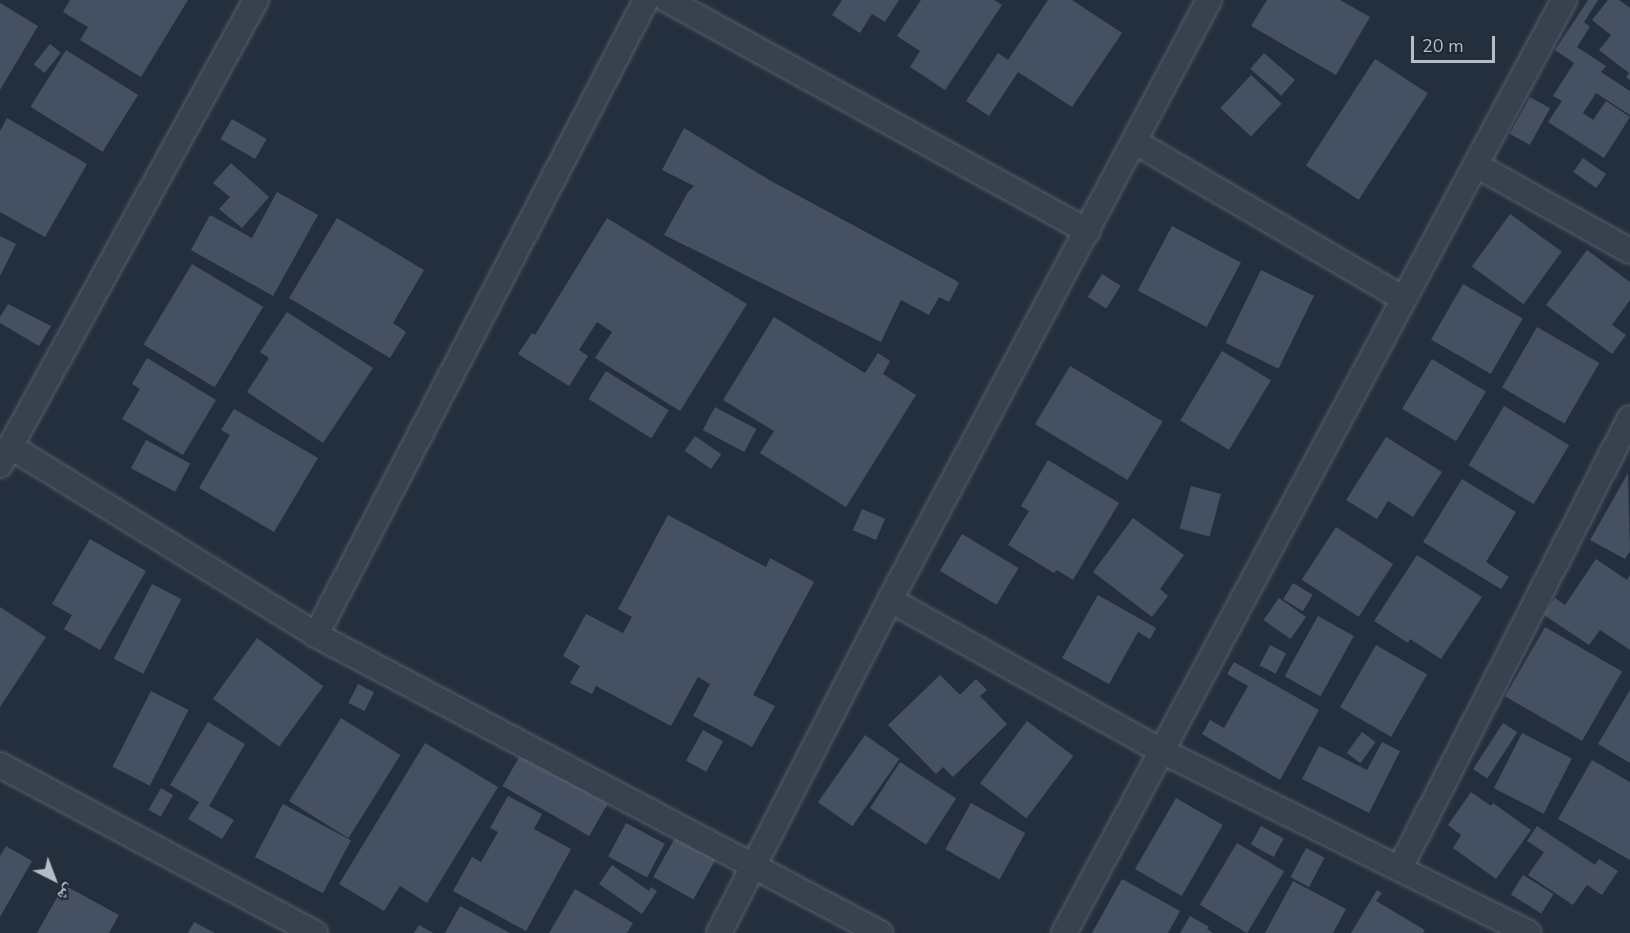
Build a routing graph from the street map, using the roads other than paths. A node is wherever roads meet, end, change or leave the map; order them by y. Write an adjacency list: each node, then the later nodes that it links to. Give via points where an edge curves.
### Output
1 (255, 0): 12 (street)
2 (646, 0): 14 (street)
3 (666, 0): 8 (street)
4 (1209, 0): 6 (street)
5 (1564, 0): 7 (street)
6 (1135, 142): 8 (street); 10 (street)
7 (1476, 165): 9 (street); 10 (street)
8 (1088, 231): 13 (street)
9 (1630, 251)
10 (1404, 299): 15 (street)
11 (1630, 418): 18 (street)
12 (5, 456): 14 (street)
13 (890, 600): 15 (street); 17 (street)
14 (316, 635): 17 (street)
15 (1160, 750): 18 (street); 22 (street)
16 (0, 765): 19 (street)
17 (754, 866): 20 (street); 21 (street)
18 (1400, 868): 23 (street)
19 (315, 933)
20 (719, 933)
21 (880, 933)
22 (1064, 933)
23 (1528, 933)

